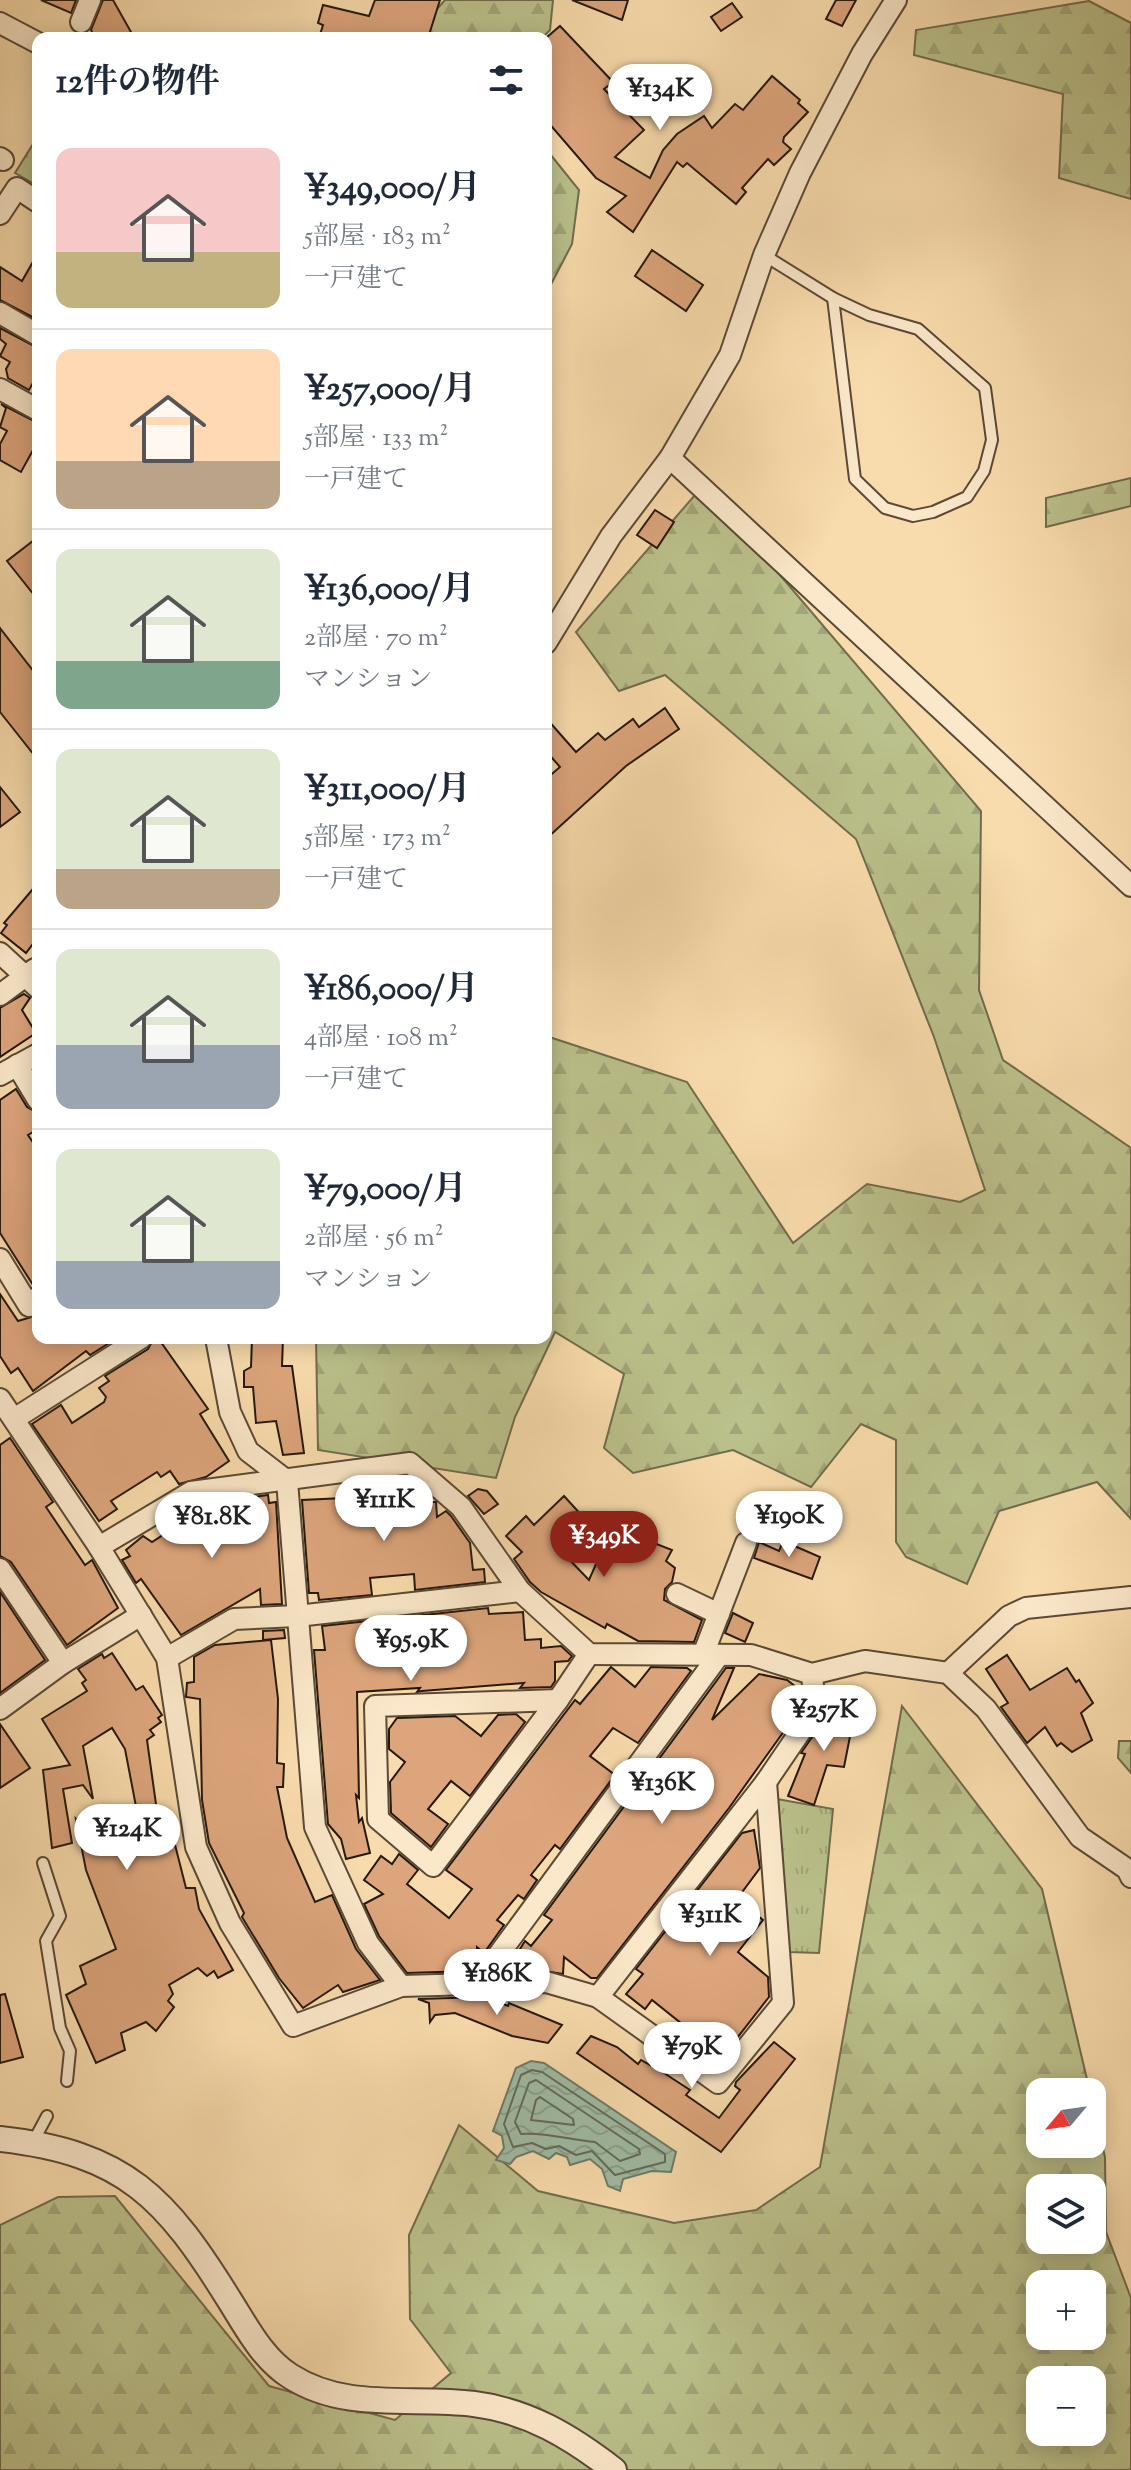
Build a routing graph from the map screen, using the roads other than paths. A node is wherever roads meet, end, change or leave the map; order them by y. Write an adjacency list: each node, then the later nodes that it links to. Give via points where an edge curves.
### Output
1 (90, 0): 3 (street)
2 (896, 0): 8 (street, via 800,173)
3 (81, 22)
4 (0, 23): 5 (street)
5 (32, 40)
6 (32, 198): 7 (street, via 17,188)
7 (0, 214)
8 (764, 255): 9 (lane); 14 (street, via 730,355)
9 (833, 298): 9 (lane, via 855,479 885,508 913,516 967,497 984,471 992,440 985,388 918,329)
10 (0, 313): 11 (street)
11 (32, 332)
12 (0, 389): 13 (street)
13 (32, 407)
14 (670, 458): 15 (street, via 611,536); 16 (street)
15 (552, 633)
16 (1131, 886)
17 (0, 953): 18 (street)
18 (32, 975)
19 (32, 979): 20 (street)
20 (0, 995)
21 (32, 1057): 22 (street)
22 (8, 1070): 23 (street)
23 (32, 1094)
24 (0, 1259): 25 (street, via 29,1306)
25 (32, 1303)
26 (132, 1344): 29 (street)
27 (217, 1344): 30 (street, via 230,1412 248,1451)
28 (0, 1399): 29 (street)
29 (14, 1419): 32 (street)
30 (287, 1481): 32 (street, via 191,1492); 34 (street, via 410,1463 461,1507); 39 (street)
31 (746, 1543): 37 (street)
32 (99, 1547): 38 (street)
33 (0, 1569): 43 (street)
34 (520, 1591): 39 (street); 40 (street)
35 (677, 1594): 37 (street)
36 (1131, 1597): 44 (street, via 1026,1608 1009,1616)
37 (719, 1614): 41 (street)
38 (141, 1615): 42 (street); 43 (street)
39 (297, 1616): 42 (street, via 234,1619); 52 (street, via 315,1827 368,1943)
40 (589, 1654): 41 (street); 46 (street)
41 (711, 1655): 45 (street, via 751,1655); 51 (street)
42 (167, 1658): 52 (street, via 196,1847 230,1923 293,2026)
43 (63, 1663): 47 (street)
44 (948, 1673): 45 (street, via 865,1661); 50 (street, via 986,1709 1080,1837)
45 (812, 1674): 48 (street, via 815,1710)
46 (558, 1700): 46 (street, via 433,1866 378,1819 375,1706)
47 (0, 1709)
48 (766, 1782): 53 (street); 53 (street, via 783,2003 718,2083)
49 (43, 1863): 54 (lane, via 60,1916 46,1941 60,2028 70,2051)
50 (1131, 1877)
51 (477, 1984): 52 (street); 53 (street, via 546,1982)
52 (401, 1986)
53 (598, 1997)
54 (67, 2081)
55 (47, 2116): 57 (lane)
56 (0, 2139): 57 (street)
57 (33, 2142): 58 (street, via 115,2169 150,2193 200,2251 254,2339 289,2375 357,2400 475,2404 548,2425)
58 (614, 2470)

